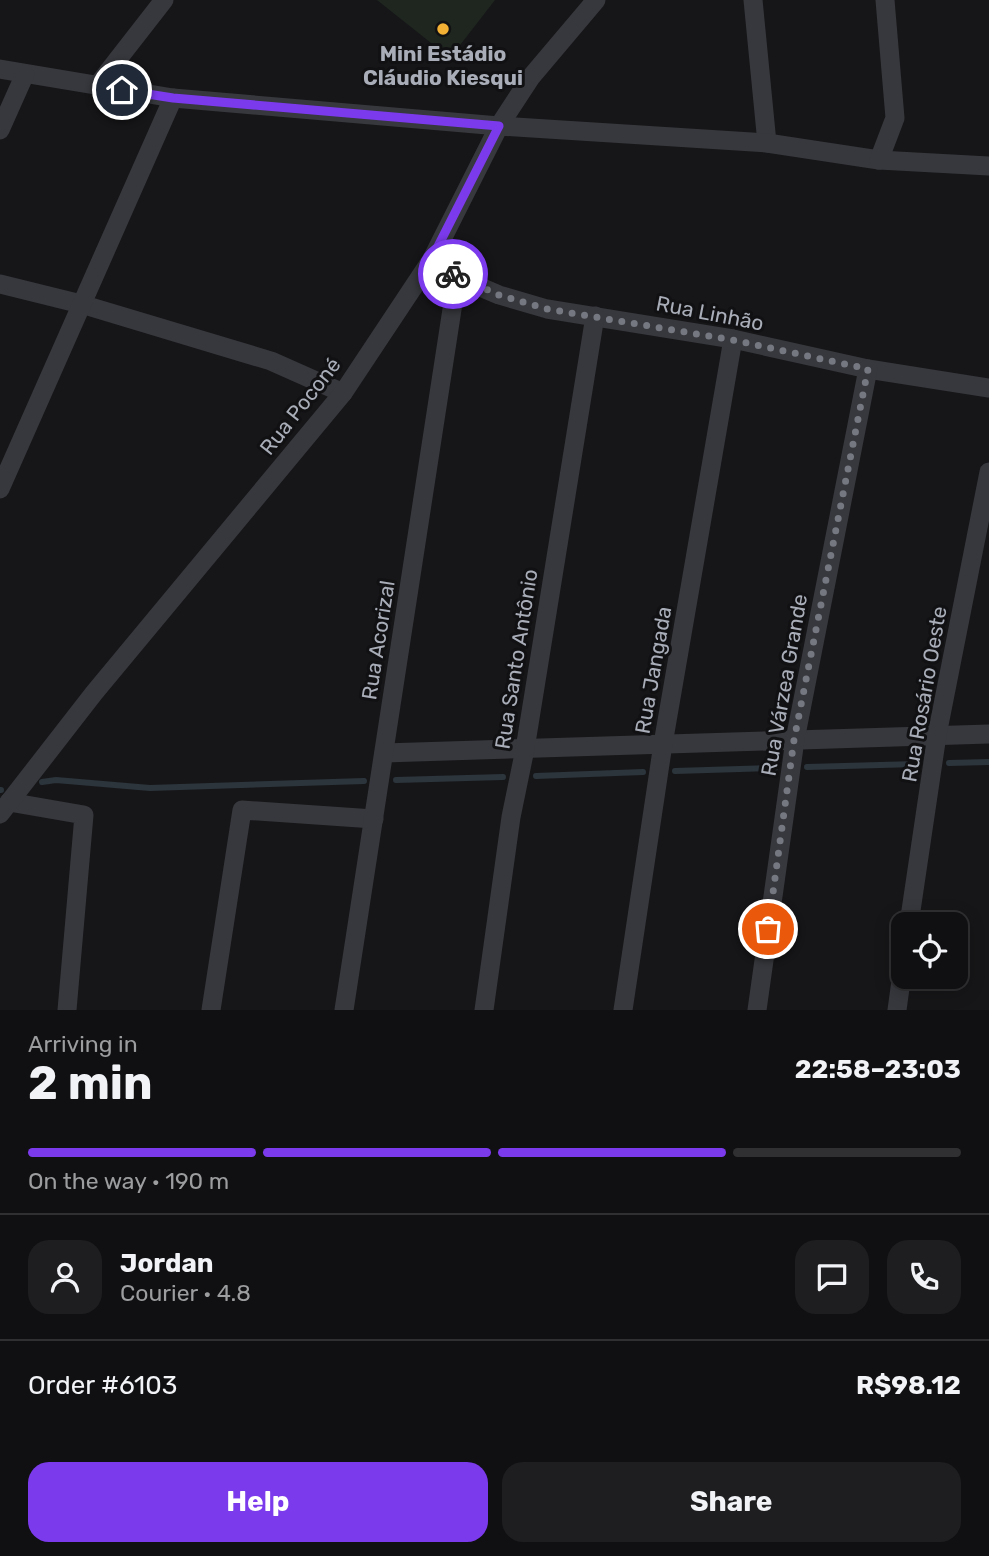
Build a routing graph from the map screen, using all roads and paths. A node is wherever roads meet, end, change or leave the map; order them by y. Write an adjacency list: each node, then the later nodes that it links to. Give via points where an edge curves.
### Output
1 (164, 0): 7 (street)
2 (596, 0): 9 (street, Rua Poconé, via 531,77)
3 (753, 0): 11 (street)
4 (885, 0): 12 (street, via 895,118)
5 (0, 69): 6 (street)
6 (25, 74): 7 (street); 10 (street)
7 (97, 86): 8 (street)
8 (173, 98): 9 (street); 17 (street)
9 (499, 126): 11 (street); 14 (street, Rua Poconé)
10 (0, 130)
11 (767, 143): 12 (street)
12 (879, 160): 13 (street)
13 (989, 166)
14 (432, 258): 15 (street, Rua Linhão); 22 (street, Rua Poconé)
15 (457, 277): 18 (street, Rua Linhão, via 547,309); 30 (street, Rua Acorizal)
16 (0, 284): 17 (street)
17 (81, 304): 22 (street, via 271,361); 24 (street)
18 (596, 316): 19 (street, Rua Linhão); 29 (street, Rua Santo Antônio)
19 (733, 340): 20 (street, Rua Linhão); 28 (street, Rua Jangada)
20 (868, 369): 21 (street, Rua Linhão); 27 (street, Rua Várzea Grande)
21 (989, 388)
22 (343, 393): 31 (street, Rua Poconé, via 94,693)
23 (989, 472): 26 (street, Rua Rosário Oeste)
24 (0, 489)
25 (989, 734): 26 (street)
26 (937, 735): 27 (street); 33 (street, Rua Rosário Oeste)
27 (794, 740): 28 (street); 40 (street, Rua Várzea Grande)
28 (663, 744): 29 (street); 39 (street, Rua Jangada)
29 (525, 749): 30 (street); 38 (street, Rua Santo Antônio)
30 (384, 753): 32 (street, Rua Acorizal)
31 (5, 808): 35 (street, via 84,815)
32 (374, 819): 36 (street, via 242,810); 37 (street, Rua Acorizal)
33 (911, 912)
34 (900, 989): 41 (street)
35 (67, 1010)
36 (211, 1010)
37 (344, 1010)
38 (484, 1010)
39 (623, 1010)
40 (757, 1010)
41 (897, 1010)

